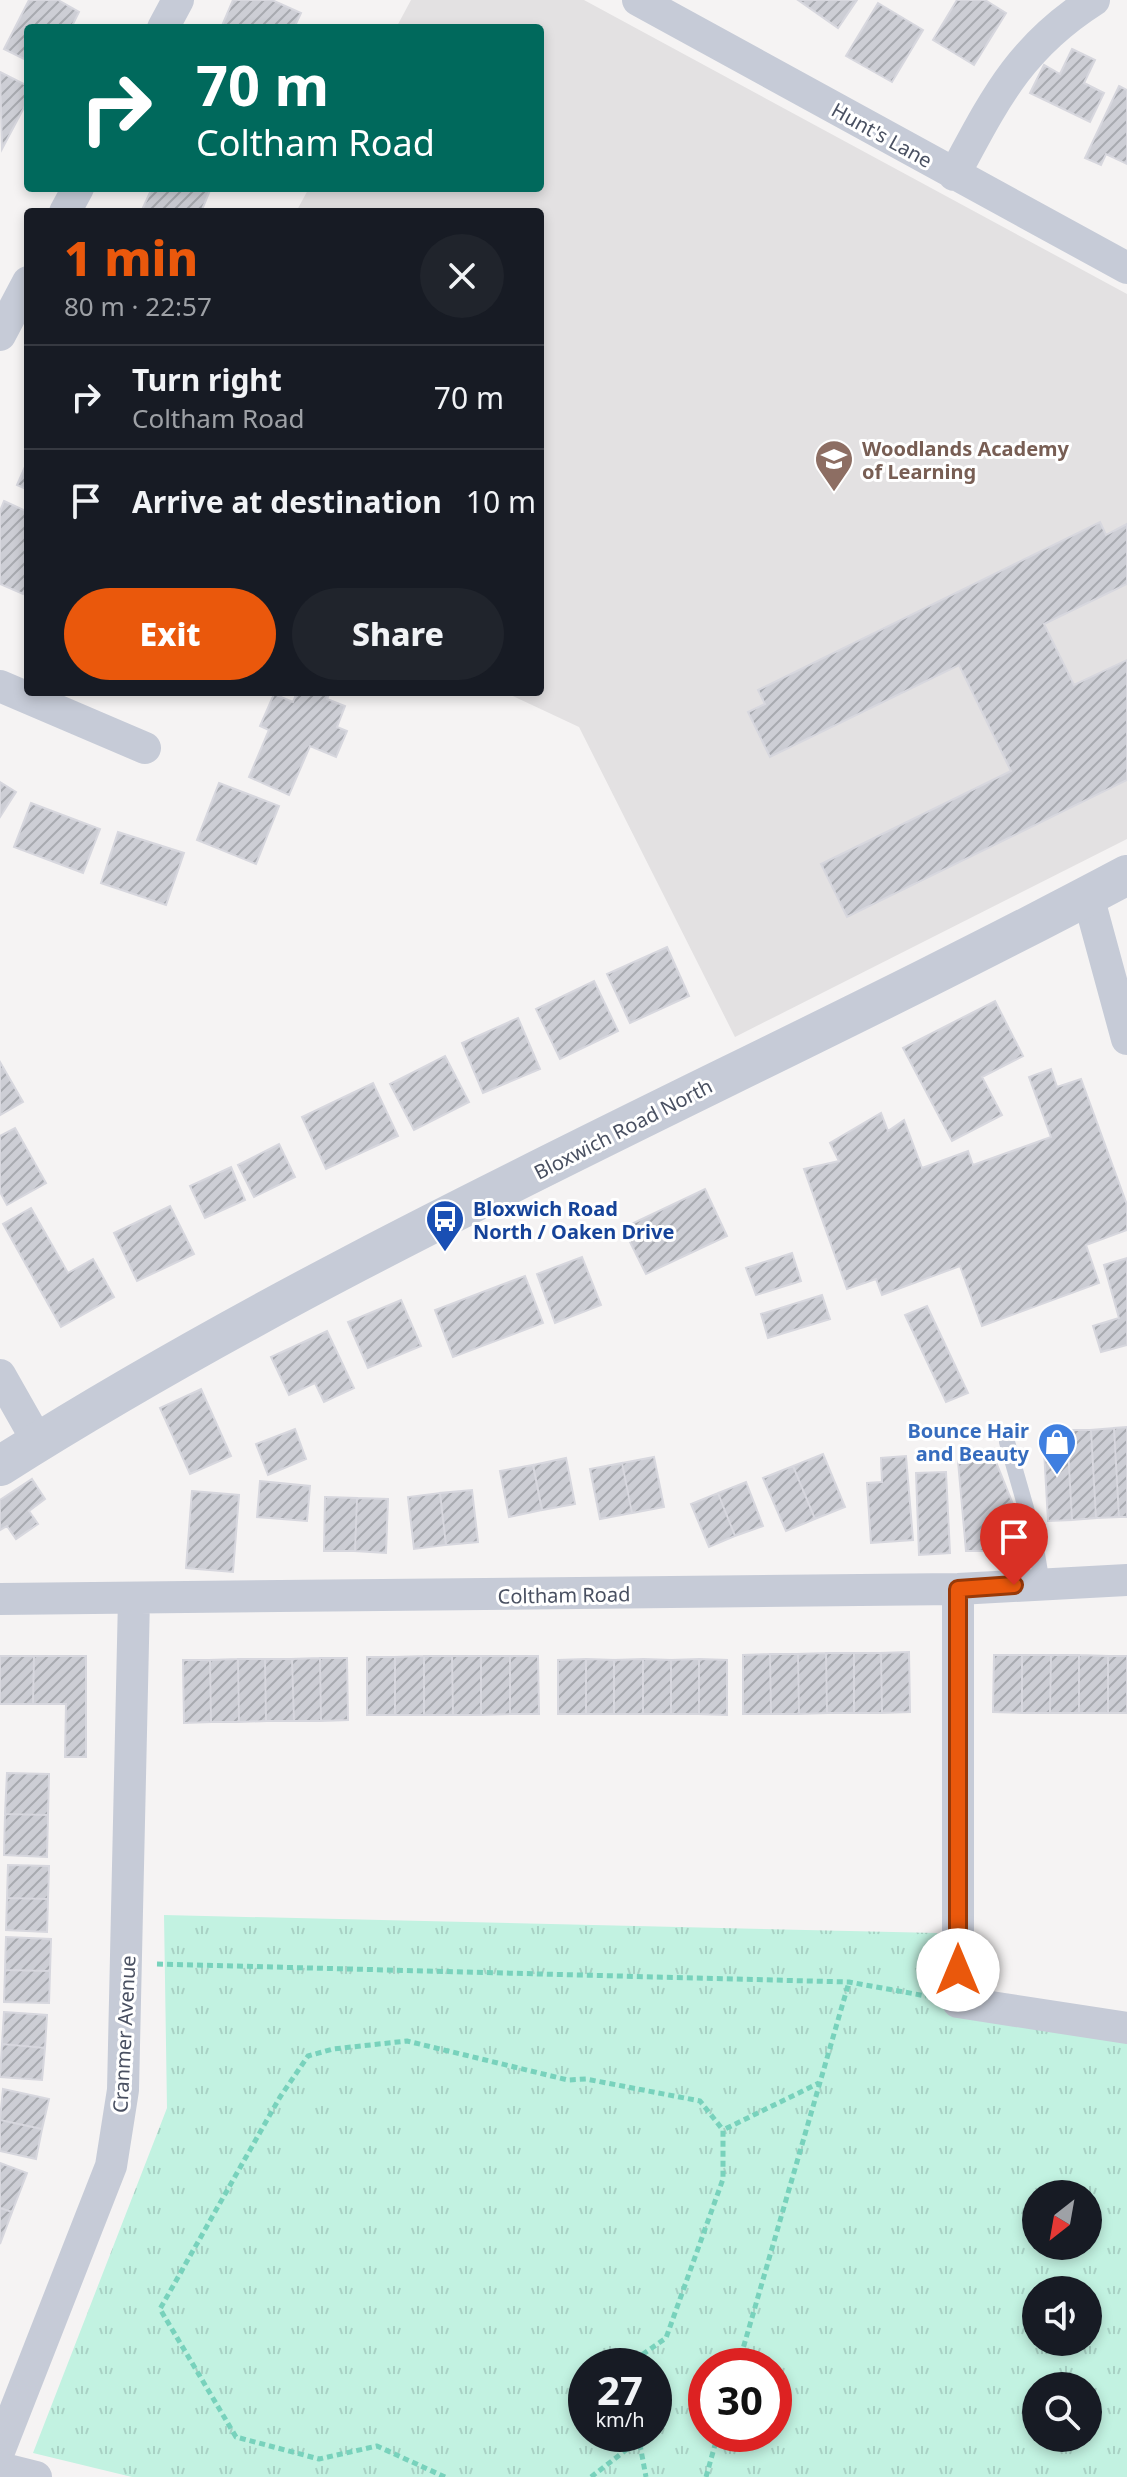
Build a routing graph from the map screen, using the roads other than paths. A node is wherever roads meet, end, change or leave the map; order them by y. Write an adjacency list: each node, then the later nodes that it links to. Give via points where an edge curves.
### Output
1 (178, 0): 5 (street)
2 (638, 0): 6 (street, Hunt's Lane)
3 (1094, 0): 4 (street)
4 (1063, 9): 6 (street, via 1003,83)
5 (165, 24)
6 (954, 175): 7 (street, Hunt's Lane)
7 (1127, 268)
8 (24, 290): 9 (street)
9 (0, 335)
10 (0, 686): 11 (street)
11 (145, 748)
12 (1127, 875): 13 (street, Bloxwich Road North)
13 (1088, 896): 14 (street); 16 (street, Bloxwich Road North, via 380,1252 185,1355)
14 (1127, 1039)
15 (0, 1375): 16 (street)
16 (38, 1442): 18 (street, Bloxwich Road North)
17 (1007, 1442): 20 (lane)
18 (0, 1466)
19 (1127, 1580): 20 (street, Coltham Road)
20 (1042, 1584): 21 (street, Coltham Road)
21 (958, 1589): 22 (street, Coltham Road); 24 (street, via 958,2002)
22 (134, 1598): 23 (street, Coltham Road); 25 (street, Cranmer Avenue, via 123,2090 111,2166)
23 (0, 1599)
24 (1127, 2028)
25 (0, 2449)
26 (0, 2468): 27 (street)
27 (36, 2477)

